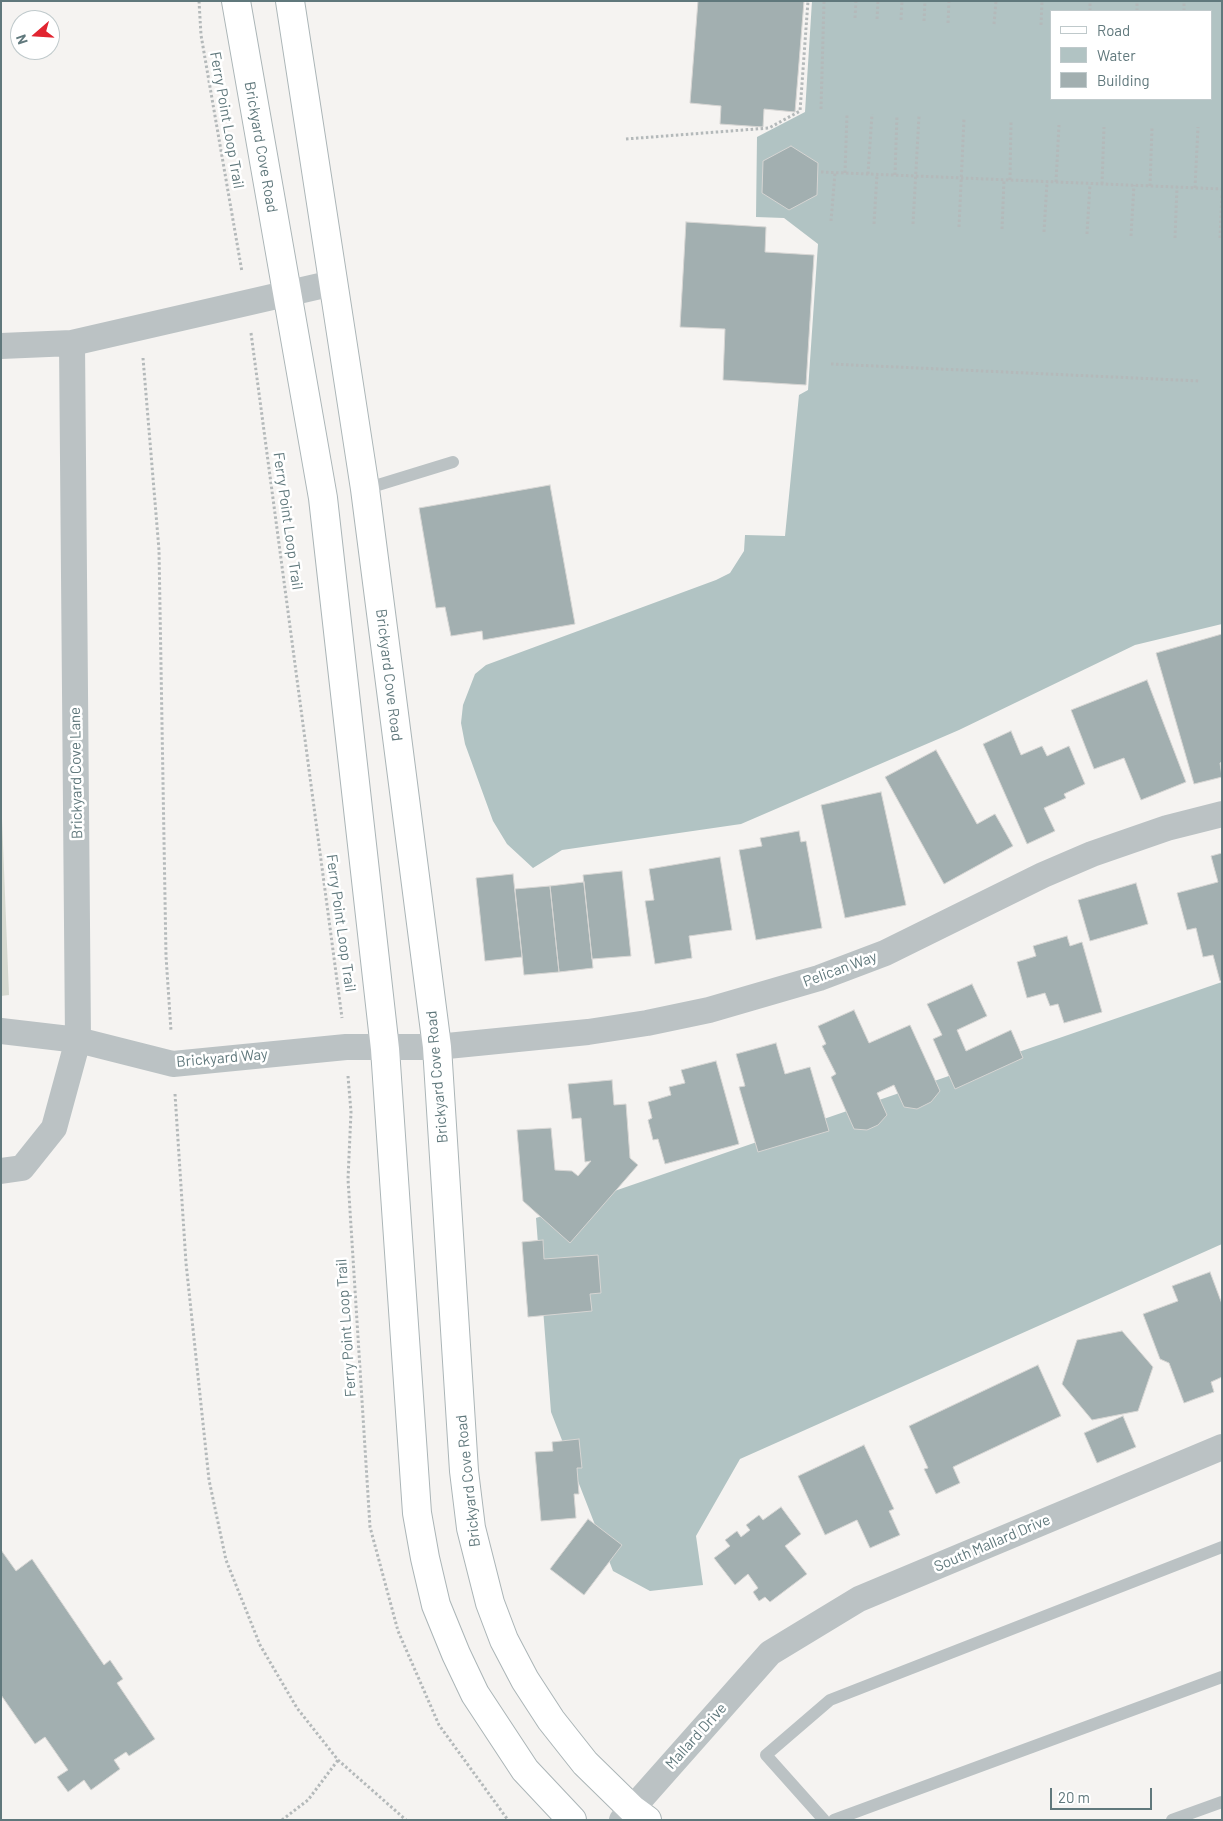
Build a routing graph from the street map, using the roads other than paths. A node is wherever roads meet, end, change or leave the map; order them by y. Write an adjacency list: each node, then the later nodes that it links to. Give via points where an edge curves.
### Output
1 (236, 1): 4 (street, Brickyard Cove Road)
2 (290, 1): 3 (street, Brickyard Cove Road)
3 (333, 283): 4 (street); 8 (street, Brickyard Cove Road)
4 (286, 293): 5 (street); 13 (street, Brickyard Cove Road, via 322,498)
5 (72, 343): 6 (street); 11 (street, Brickyard Cove Lane)
6 (1, 346)
7 (453, 462): 8 (lane)
8 (365, 489): 12 (street, Brickyard Cove Road)
9 (1222, 814): 12 (street, Pelican Way, via 1167,828 1092,854 885,953 757,998 647,1023)
10 (1, 1030): 11 (street, Brickyard Way)
11 (78, 1040): 13 (street, Brickyard Way, via 173,1064 346,1047); 14 (street, Brickyard Cove Lane, via 54,1128 22,1168)
12 (437, 1048): 13 (street, Pelican Way); 20 (street, Brickyard Cove Road, via 464,1471 478,1563 504,1640 525,1680 585,1763)
13 (385, 1049): 21 (street, Brickyard Cove Road, via 417,1513 436,1605 475,1694 492,1722 525,1770)
14 (1, 1171)
15 (1222, 1447): 17 (street, South Mallard Drive, via 859,1599)
16 (1222, 1547): 22 (lane, via 830,1700 766,1755)
17 (770, 1653): 20 (street, Mallard Drive)
18 (1222, 1677): 23 (lane)
19 (1222, 1802): 24 (lane)
20 (634, 1816)
21 (572, 1820)
22 (824, 1820)
23 (834, 1820)
24 (1172, 1820)

